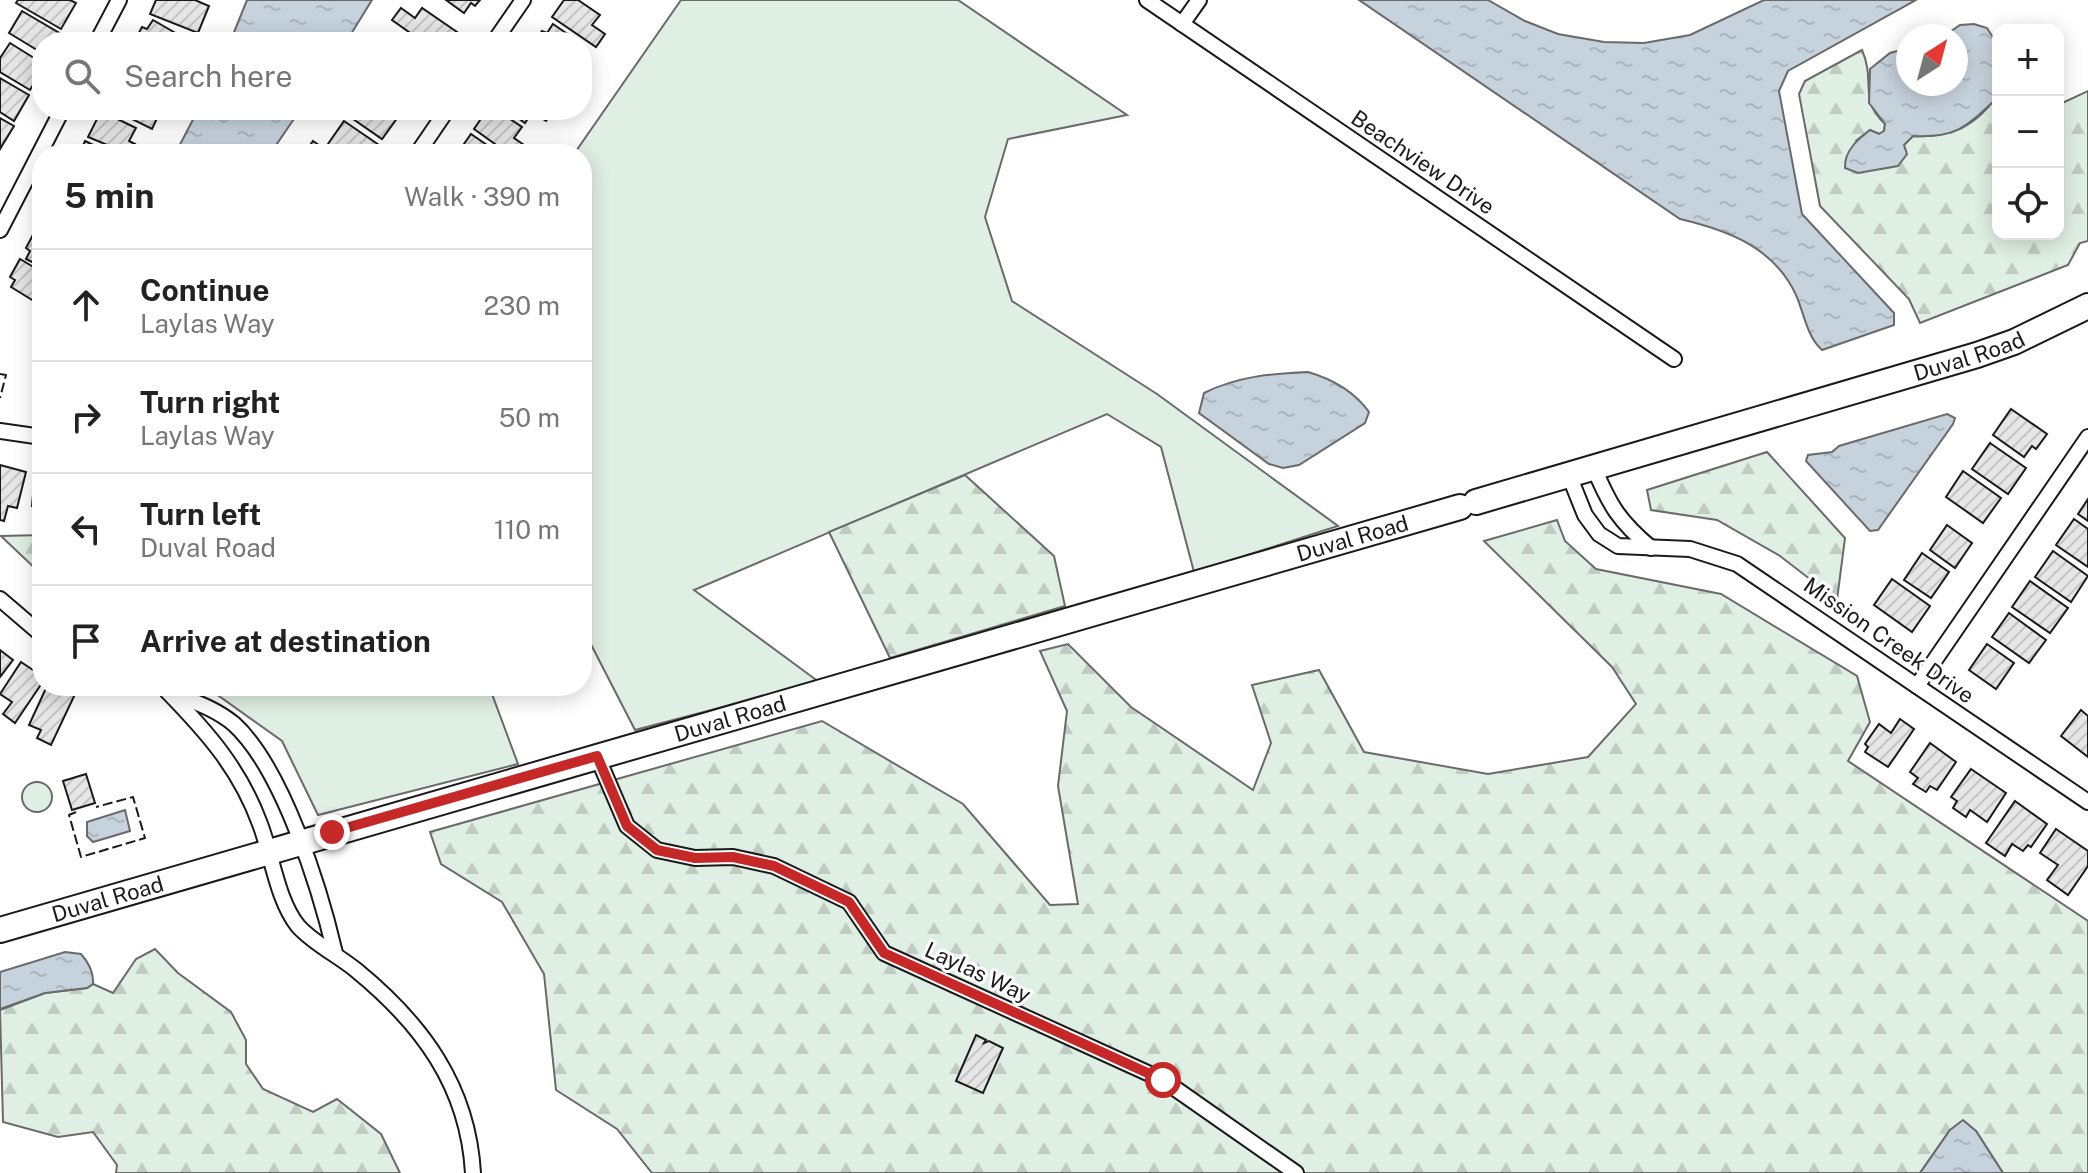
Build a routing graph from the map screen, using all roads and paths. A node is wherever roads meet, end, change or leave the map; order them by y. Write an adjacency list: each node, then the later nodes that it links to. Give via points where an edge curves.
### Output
1 (119, 0): 6 (street)
2 (523, 0): 7 (street)
3 (1147, 0): 5 (street, Beachview Drive)
4 (1199, 0): 5 (street)
5 (1182, 24): 15 (street, Beachview Drive)
6 (102, 32)
7 (501, 32)
8 (57, 120): 10 (street)
9 (440, 120): 11 (street)
10 (44, 144)
11 (424, 144)
12 (32, 168): 13 (street)
13 (0, 230)
14 (2088, 306): 19 (main road, Duval Road, via 1977,355)
15 (1674, 359)
16 (0, 431): 17 (street)
17 (32, 436)
18 (2088, 437): 24 (street)
19 (1594, 468): 20 (main road, Duval Road); 21 (street, via 1621,523)
20 (1569, 475): 21 (street, Mission Creek Drive, via 1599,534 1618,546); 27 (main road, Duval Road)
21 (1651, 548): 24 (street, Mission Creek Drive, via 1690,549 1737,564)
22 (0, 599): 23 (street)
23 (32, 626)
24 (1917, 686): 28 (street, Mission Creek Drive)
25 (170, 696): 30 (street, via 230,760)
26 (182, 696): 29 (street, via 215,710 251,743 279,787)
27 (597, 756): 29 (main road, Duval Road); 34 (street, Laylas Way, via 627,826 657,850 774,866 849,902 884,953 1163,1080)
28 (2088, 802)
29 (299, 841): 30 (main road, Duval Road); 32 (street)
30 (270, 852): 31 (main road, Duval Road); 32 (street, via 299,926)
31 (0, 930)
32 (335, 953): 33 (street, via 385,994 432,1047 459,1098)
33 (473, 1173)
34 (1296, 1173)

